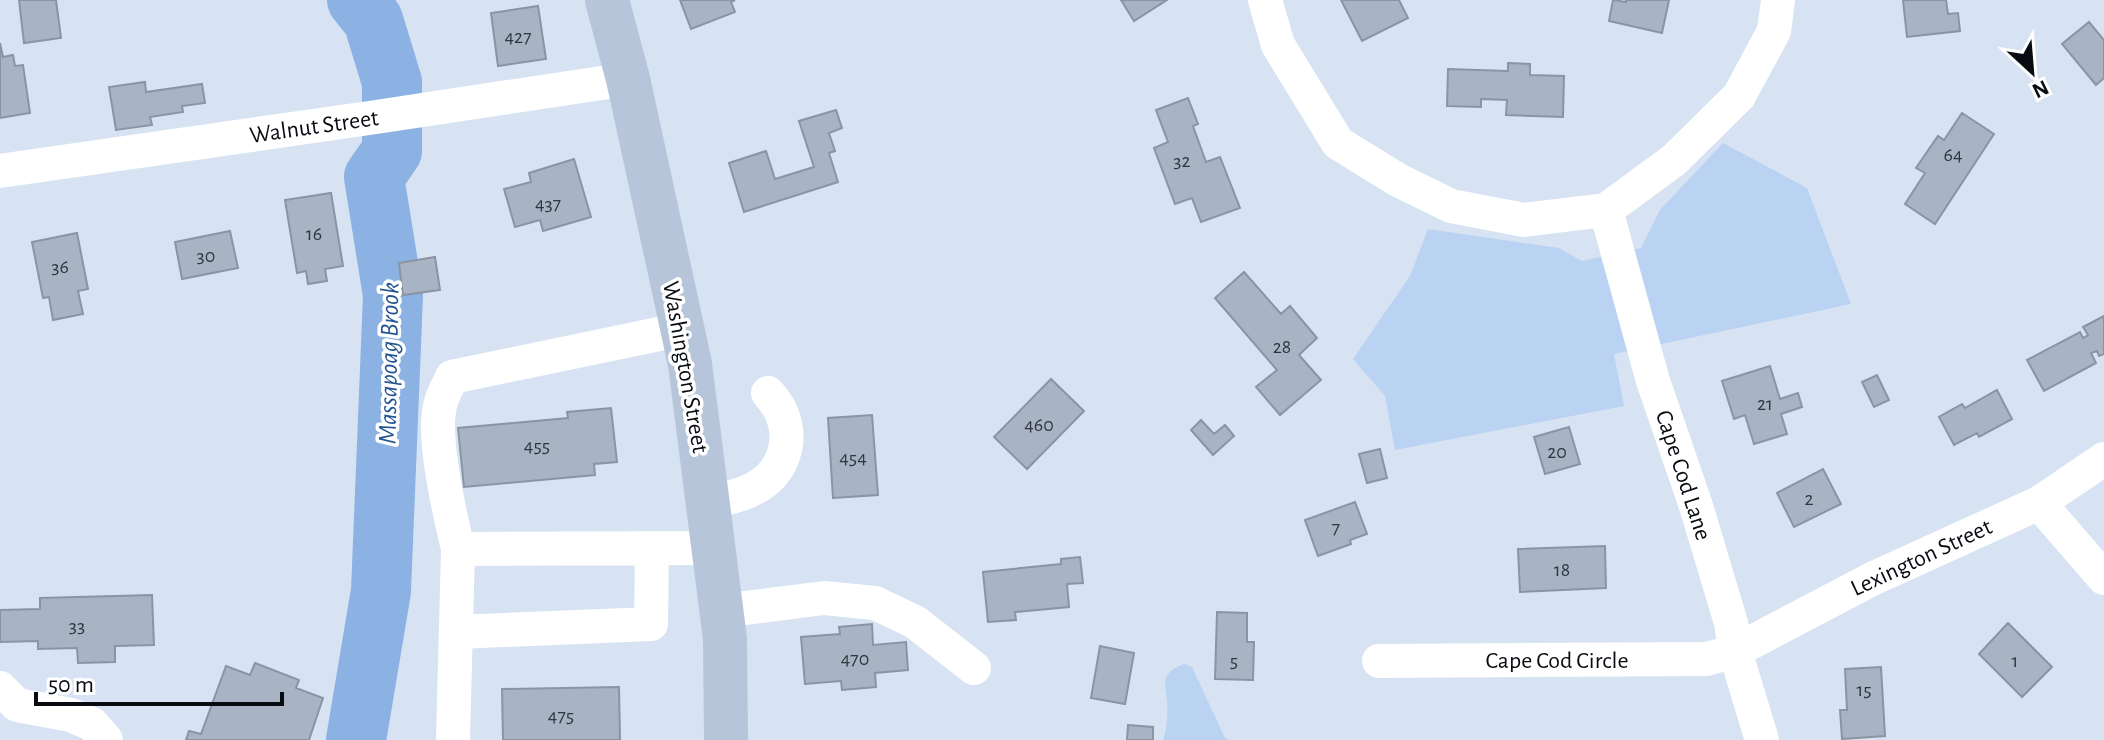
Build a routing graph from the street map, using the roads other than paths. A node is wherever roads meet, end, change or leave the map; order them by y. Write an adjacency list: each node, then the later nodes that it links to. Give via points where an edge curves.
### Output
1 (607, 0): 4 (main road, Washington Street)
2 (1265, 0): 6 (street, via 1278,45 1338,143 1362,158 1451,206 1524,220)
3 (1778, 0): 6 (street, via 1774,31 1739,96 1674,160)
4 (628, 79): 5 (street, Walnut Street); 7 (main road, Washington Street)
5 (0, 171)
6 (1606, 210): 18 (street, Cape Cod Lane)
7 (683, 329): 10 (main road, Washington Street); 14 (street, via 452,377 439,407 439,442)
8 (768, 393): 10 (street, via 781,411 787,433 785,453 774,473 740,495)
9 (2104, 459): 11 (street, Lexington Street)
10 (707, 503): 13 (main road, Washington Street)
11 (2039, 503): 15 (street); 18 (street, Lexington Street, via 1872,579)
12 (652, 548): 13 (street); 14 (street); 17 (street, via 651,624)
13 (713, 548): 16 (main road, Washington Street)
14 (458, 549): 17 (street)
15 (2104, 578)
16 (721, 611): 20 (street, via 824,598 875,603 915,622); 24 (main road, Washington Street)
17 (456, 632): 23 (street)
18 (1735, 651): 19 (street, Cape Cod Circle, via 1707,659); 25 (street, Cape Cod Lane)
19 (1379, 661)
20 (974, 668)
21 (0, 688): 22 (street, via 17,705 92,724)
22 (106, 740)
23 (453, 740)
24 (726, 740)
25 (1762, 740)

